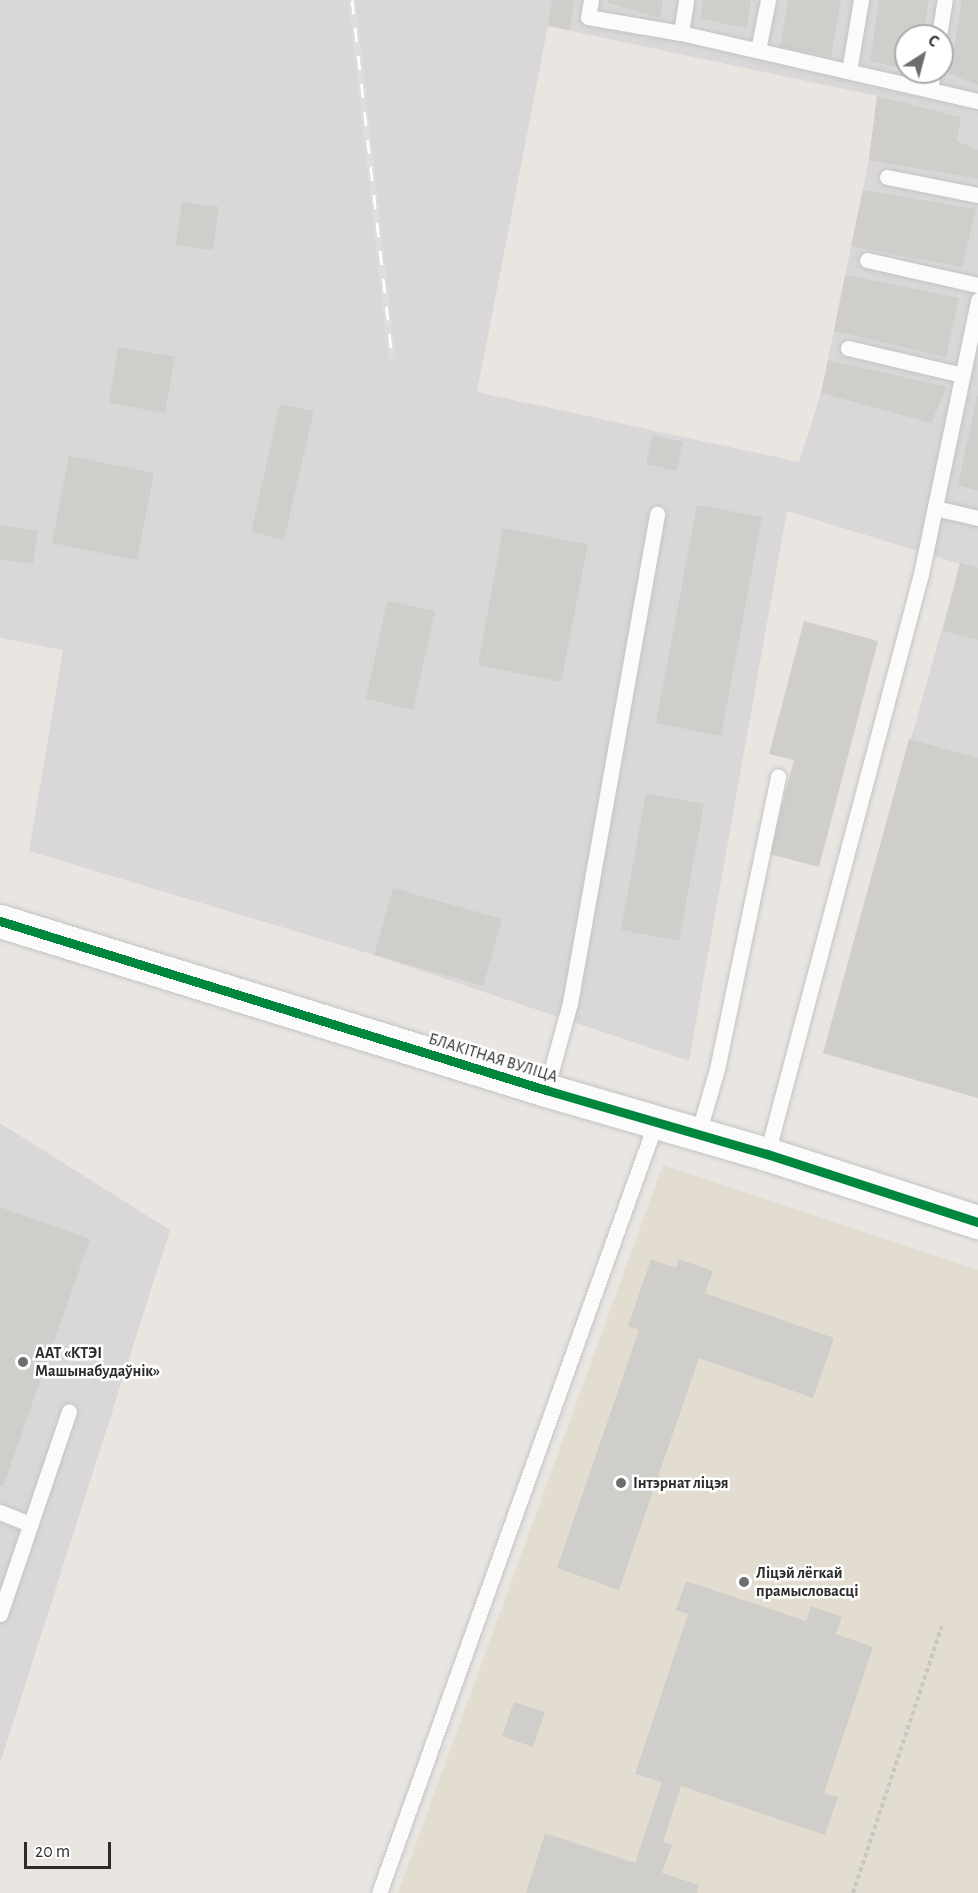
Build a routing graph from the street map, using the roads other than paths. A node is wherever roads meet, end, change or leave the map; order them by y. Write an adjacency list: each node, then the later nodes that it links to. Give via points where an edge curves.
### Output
1 (591, 0): 7 (lane, via 588,17)
2 (686, 0): 7 (lane)
3 (768, 0): 8 (lane)
4 (861, 0): 9 (lane)
5 (945, 0): 6 (lane)
6 (941, 24)
7 (681, 33): 8 (lane)
8 (758, 50): 9 (lane)
9 (849, 71): 11 (lane)
10 (931, 84): 11 (lane)
11 (930, 90): 12 (lane)
12 (978, 100)
13 (887, 177): 14 (lane)
14 (978, 195)
15 (867, 260): 16 (lane)
16 (978, 285)
17 (978, 300): 19 (lane)
18 (848, 348): 19 (lane)
19 (962, 375): 20 (lane)
20 (935, 508): 22 (lane); 28 (lane, via 921,574)
21 (657, 514): 25 (lane, via 570,1003)
22 (978, 518)
23 (778, 776): 27 (lane, via 717,1069)
24 (0, 921): 25 (street, БЛАКІТНАЯ ВУЛІЦА)
25 (546, 1090): 26 (street, БЛАКІТНАЯ ВУЛІЦА)
26 (656, 1122): 27 (street, БЛАКІТНАЯ ВУЛІЦА); 34 (lane)
27 (698, 1134): 28 (street, БЛАКІТНАЯ ВУЛІЦА)
28 (767, 1154): 29 (street, БЛАКІТНАЯ ВУЛІЦА)
29 (978, 1222)
30 (69, 1411): 32 (lane)
31 (0, 1512): 32 (lane)
32 (30, 1524): 33 (lane)
33 (0, 1614)
34 (379, 1893)

